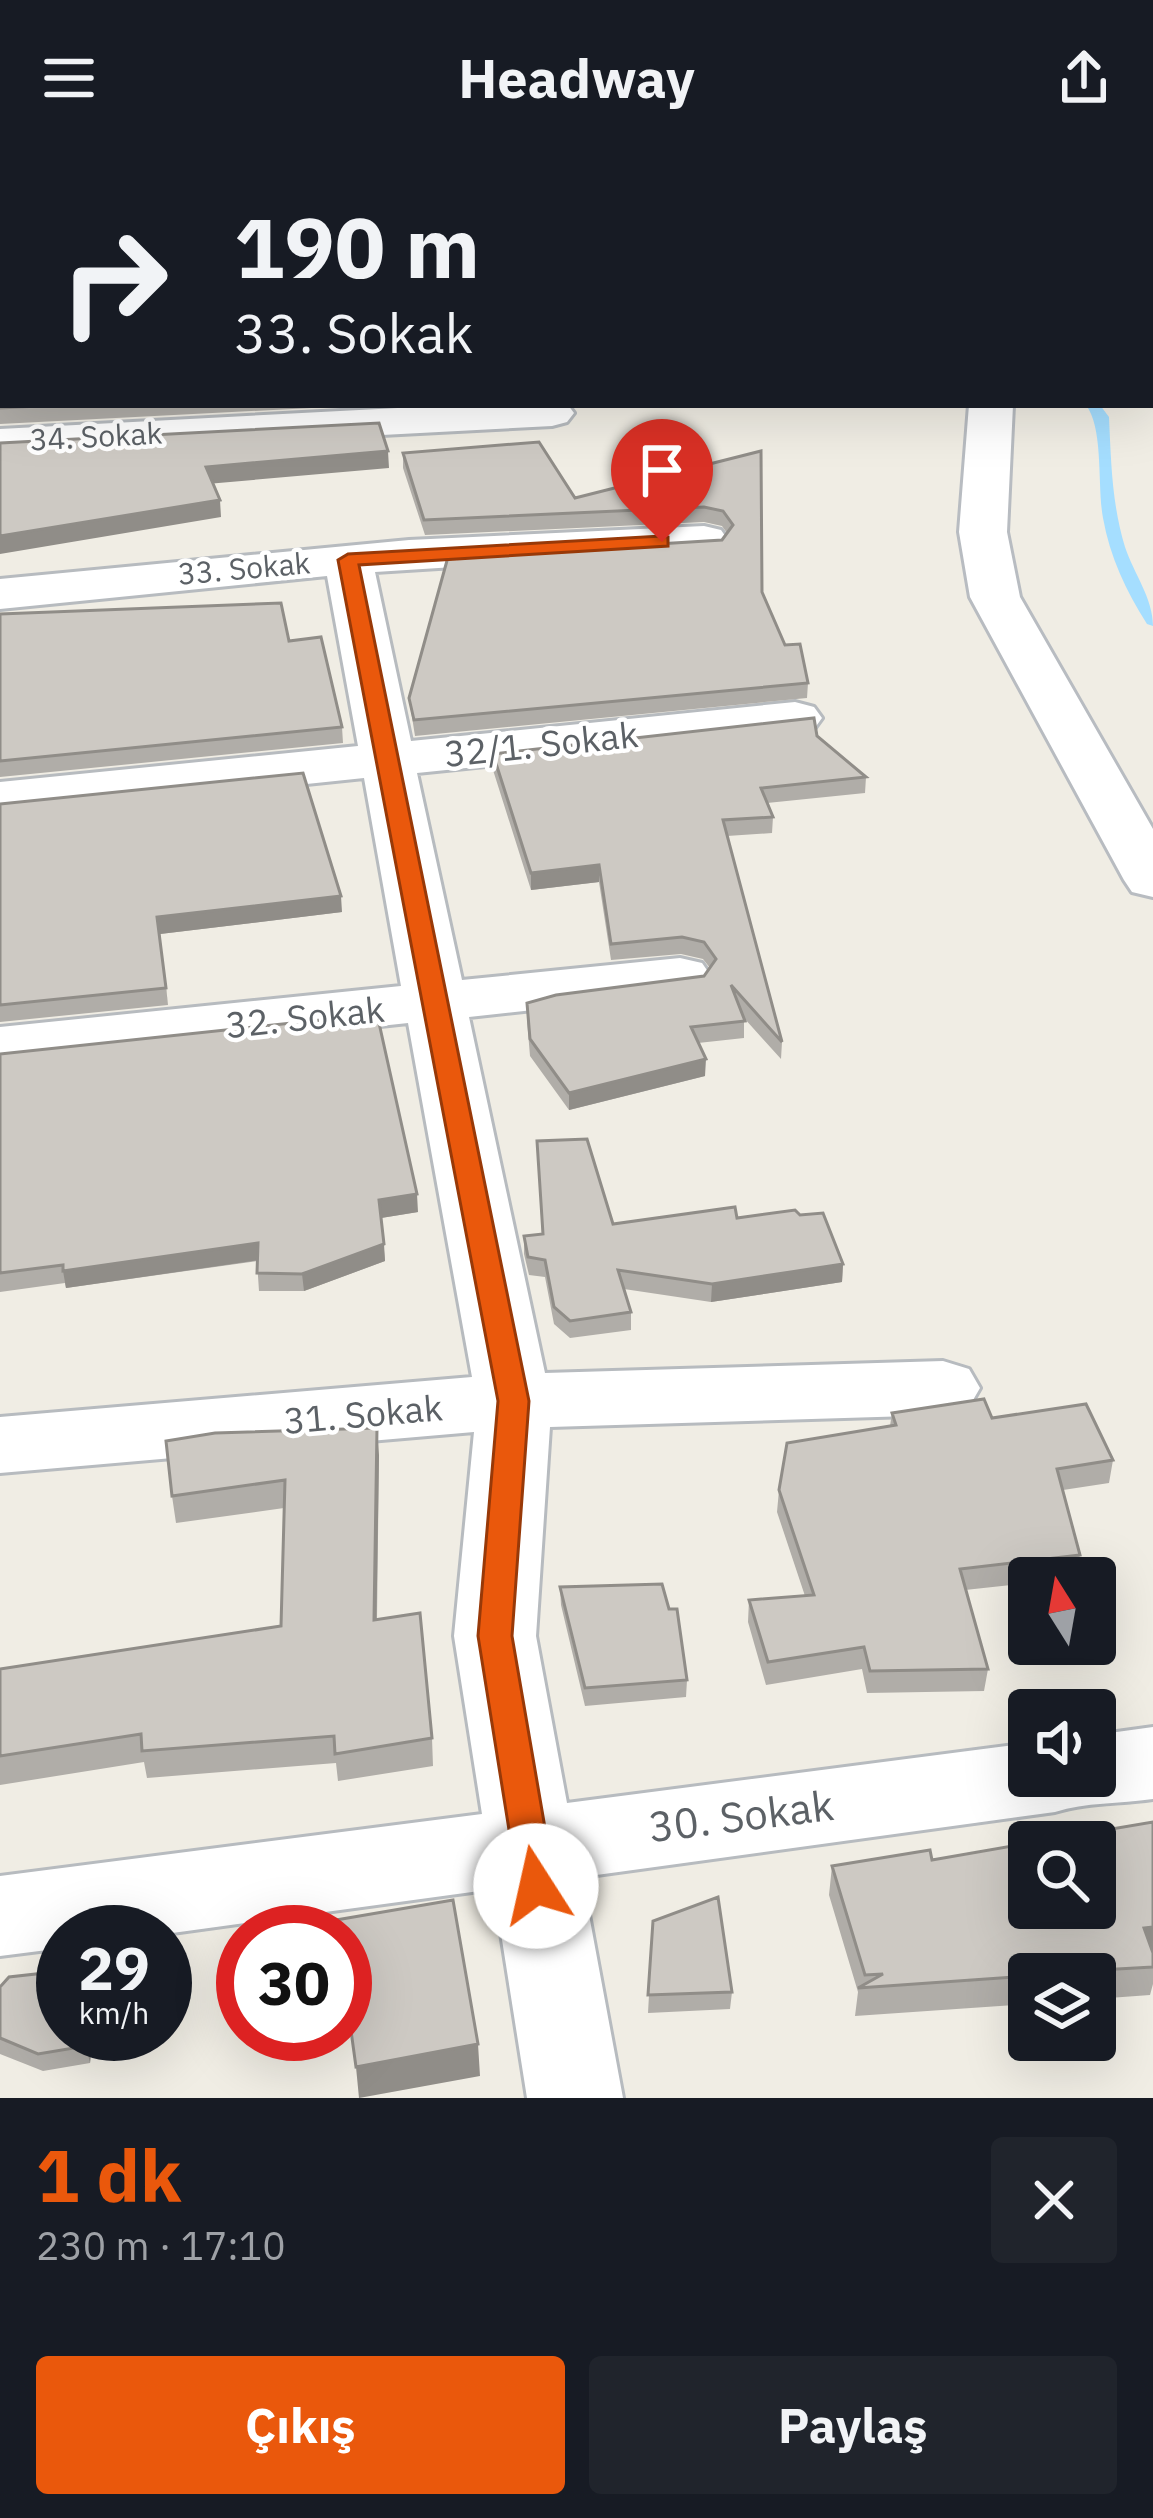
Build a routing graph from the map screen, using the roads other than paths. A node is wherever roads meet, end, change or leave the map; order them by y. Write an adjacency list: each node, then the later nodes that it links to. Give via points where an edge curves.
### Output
1 (991, 408): 10 (street, via 983,532 995,597)
2 (552, 413): 3 (street, 34. Sokak)
3 (0, 442)
4 (704, 539): 5 (street, 33. Sokak)
5 (348, 560): 6 (street, 33. Sokak); 8 (street)
6 (0, 594)
7 (795, 718): 8 (street, 32/1. Sokak)
8 (385, 760): 9 (street, 32/1. Sokak); 12 (street)
9 (0, 799)
10 (1153, 880)
11 (680, 976): 12 (street, 32. Sokak)
12 (437, 1004): 13 (street, 32. Sokak); 15 (street)
13 (0, 1047)
14 (943, 1388): 15 (street, 31. Sokak)
15 (514, 1401): 16 (street, 31. Sokak); 20 (street, via 495,1636)
16 (0, 1445)
17 (1153, 1763): 18 (street)
18 (1116, 1768)
19 (1008, 1782): 20 (street, 30. Sokak)
20 (529, 1844): 21 (street, 30. Sokak); 22 (street)
21 (0, 1916)
22 (575, 2098)

